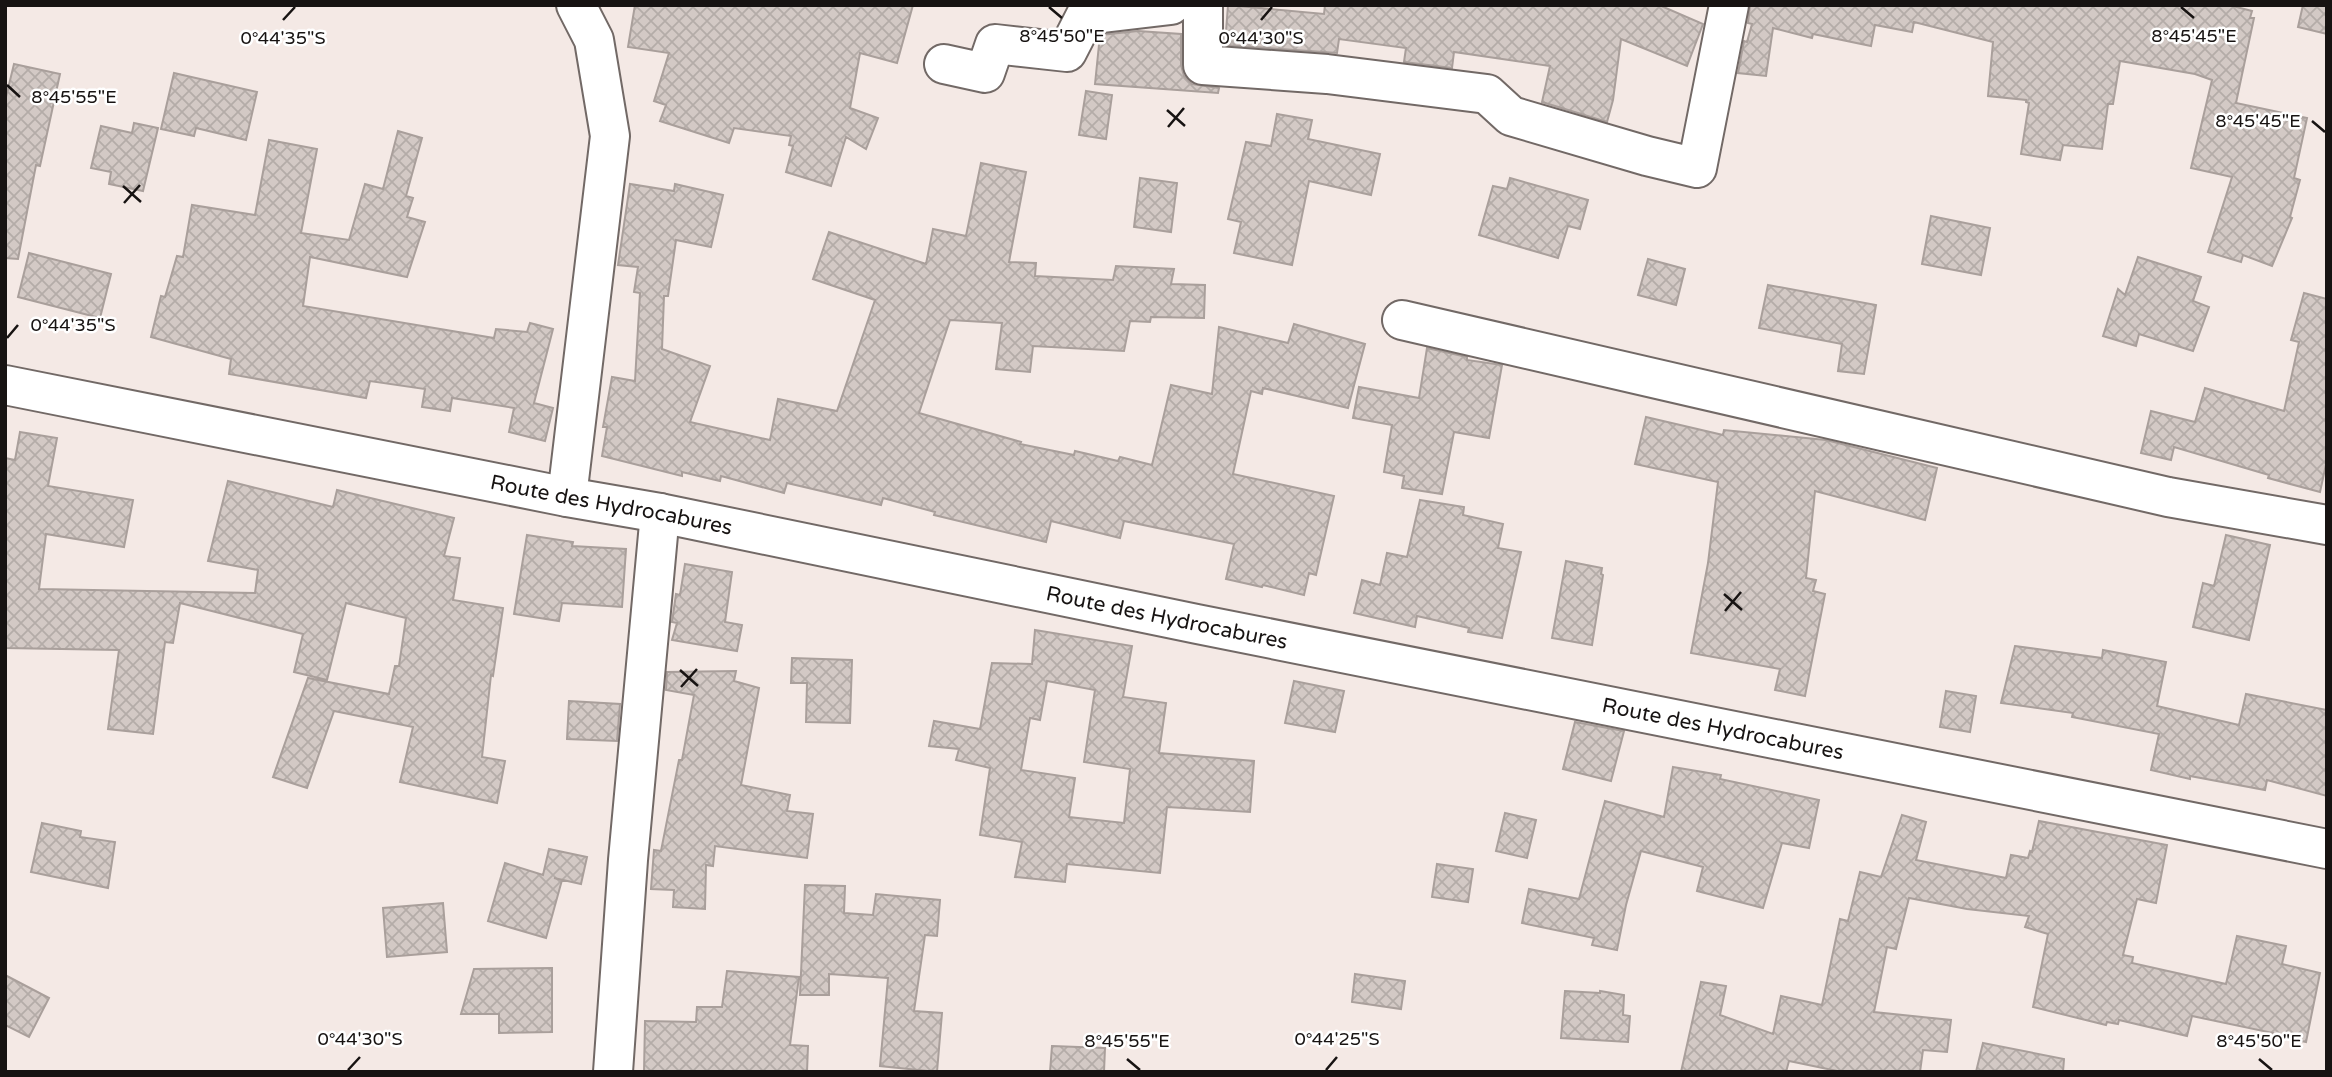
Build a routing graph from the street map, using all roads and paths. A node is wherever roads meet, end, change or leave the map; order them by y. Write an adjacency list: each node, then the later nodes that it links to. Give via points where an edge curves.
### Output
1 (576, 5): 8 (street, via 594,40 610,136)
2 (1171, 5): 5 (street, via 1086,15 1067,52 995,44 985,73)
3 (1203, 5): 4 (street, via 1203,65 1327,74 1487,94 1511,116 1697,168)
4 (1729, 5)
5 (944, 64)
6 (1402, 320): 10 (street, via 2168,497)
7 (5, 384): 8 (street, Route des Hydrocabures)
8 (568, 497): 9 (street, Route des Hydrocabures)
9 (660, 513): 11 (street, Route des Hydrocabures); 12 (street)
10 (2327, 525)
11 (2327, 849)
12 (614, 1072)

